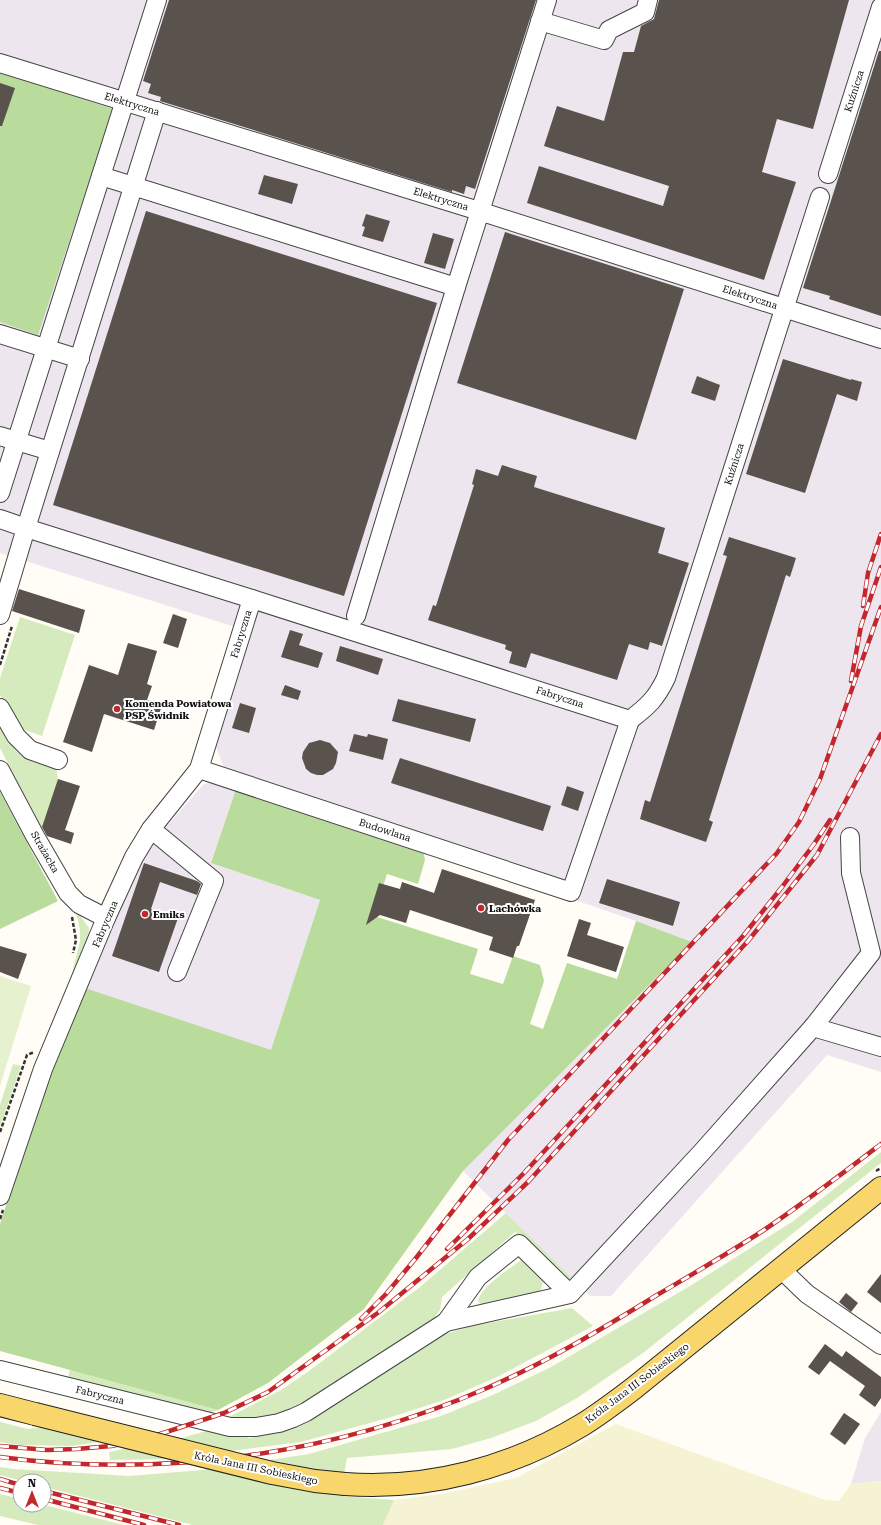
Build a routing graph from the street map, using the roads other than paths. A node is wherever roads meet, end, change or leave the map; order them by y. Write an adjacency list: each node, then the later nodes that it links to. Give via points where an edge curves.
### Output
1 (157, 0): 7 (street)
2 (547, 0): 5 (street)
3 (648, 0): 5 (street, via 645,12 609,30 604,40)
4 (881, 7): 9 (street, Kuźnicza)
5 (540, 21): 13 (street)
6 (0, 63): 7 (street, Elektryczna)
7 (125, 101): 8 (street, Elektryczna); 10 (street)
8 (157, 111): 11 (street); 13 (street, Elektryczna)
9 (828, 174)
10 (100, 176): 11 (street); 18 (street)
11 (133, 186): 14 (street); 19 (street)
12 (820, 197): 15 (street, Kuźnicza)
13 (480, 210): 14 (street); 15 (street, Elektryczna)
14 (456, 287): 27 (street)
15 (784, 308): 17 (street, Elektryczna); 29 (street, Kuźnicza, via 666,678 659,693)
16 (0, 334): 18 (street)
17 (881, 339)
18 (47, 348): 19 (street); 20 (street)
19 (80, 359): 21 (street)
20 (8, 439): 21 (street); 22 (street)
21 (50, 451): 24 (street)
22 (0, 493)
23 (0, 519): 24 (street)
24 (26, 528): 25 (street); 26 (street)
25 (252, 599): 29 (street, Fabryczna); 31 (street, Fabryczna)
26 (6, 613)
27 (356, 616)
28 (0, 708): 30 (street, via 16,736 30,750)
29 (630, 720): 31 (street, Budowlana, via 571,892)
30 (58, 760)
31 (199, 769): 33 (street, Fabryczna)
32 (0, 770): 35 (street, Strażacka, via 68,893 78,904)
33 (151, 829): 35 (street, Fabryczna, via 134,857); 36 (street, via 214,882)
34 (850, 837): 37 (street, via 851,873 871,953)
35 (106, 918): 40 (street, Fabryczna, via 35,1090)
36 (177, 972)
37 (813, 1027): 38 (street); 42 (street)
38 (881, 1047)
39 (878, 1182): 41 (main road, Króla Jana III Sobieskiego)
40 (0, 1196)
41 (781, 1269): 44 (street, via 807,1294); 46 (main road, Króla Jana III Sobieskiego, bridge, via 593,1418 553,1441 506,1462 451,1477 399,1484 345,1484 304,1480)
42 (570, 1294): 43 (street); 43 (street, via 520,1244 478,1277)
43 (446, 1322): 45 (street, Fabryczna, via 306,1412 271,1425 246,1428 230,1427)
44 (881, 1345)
45 (0, 1370)
46 (0, 1405)

